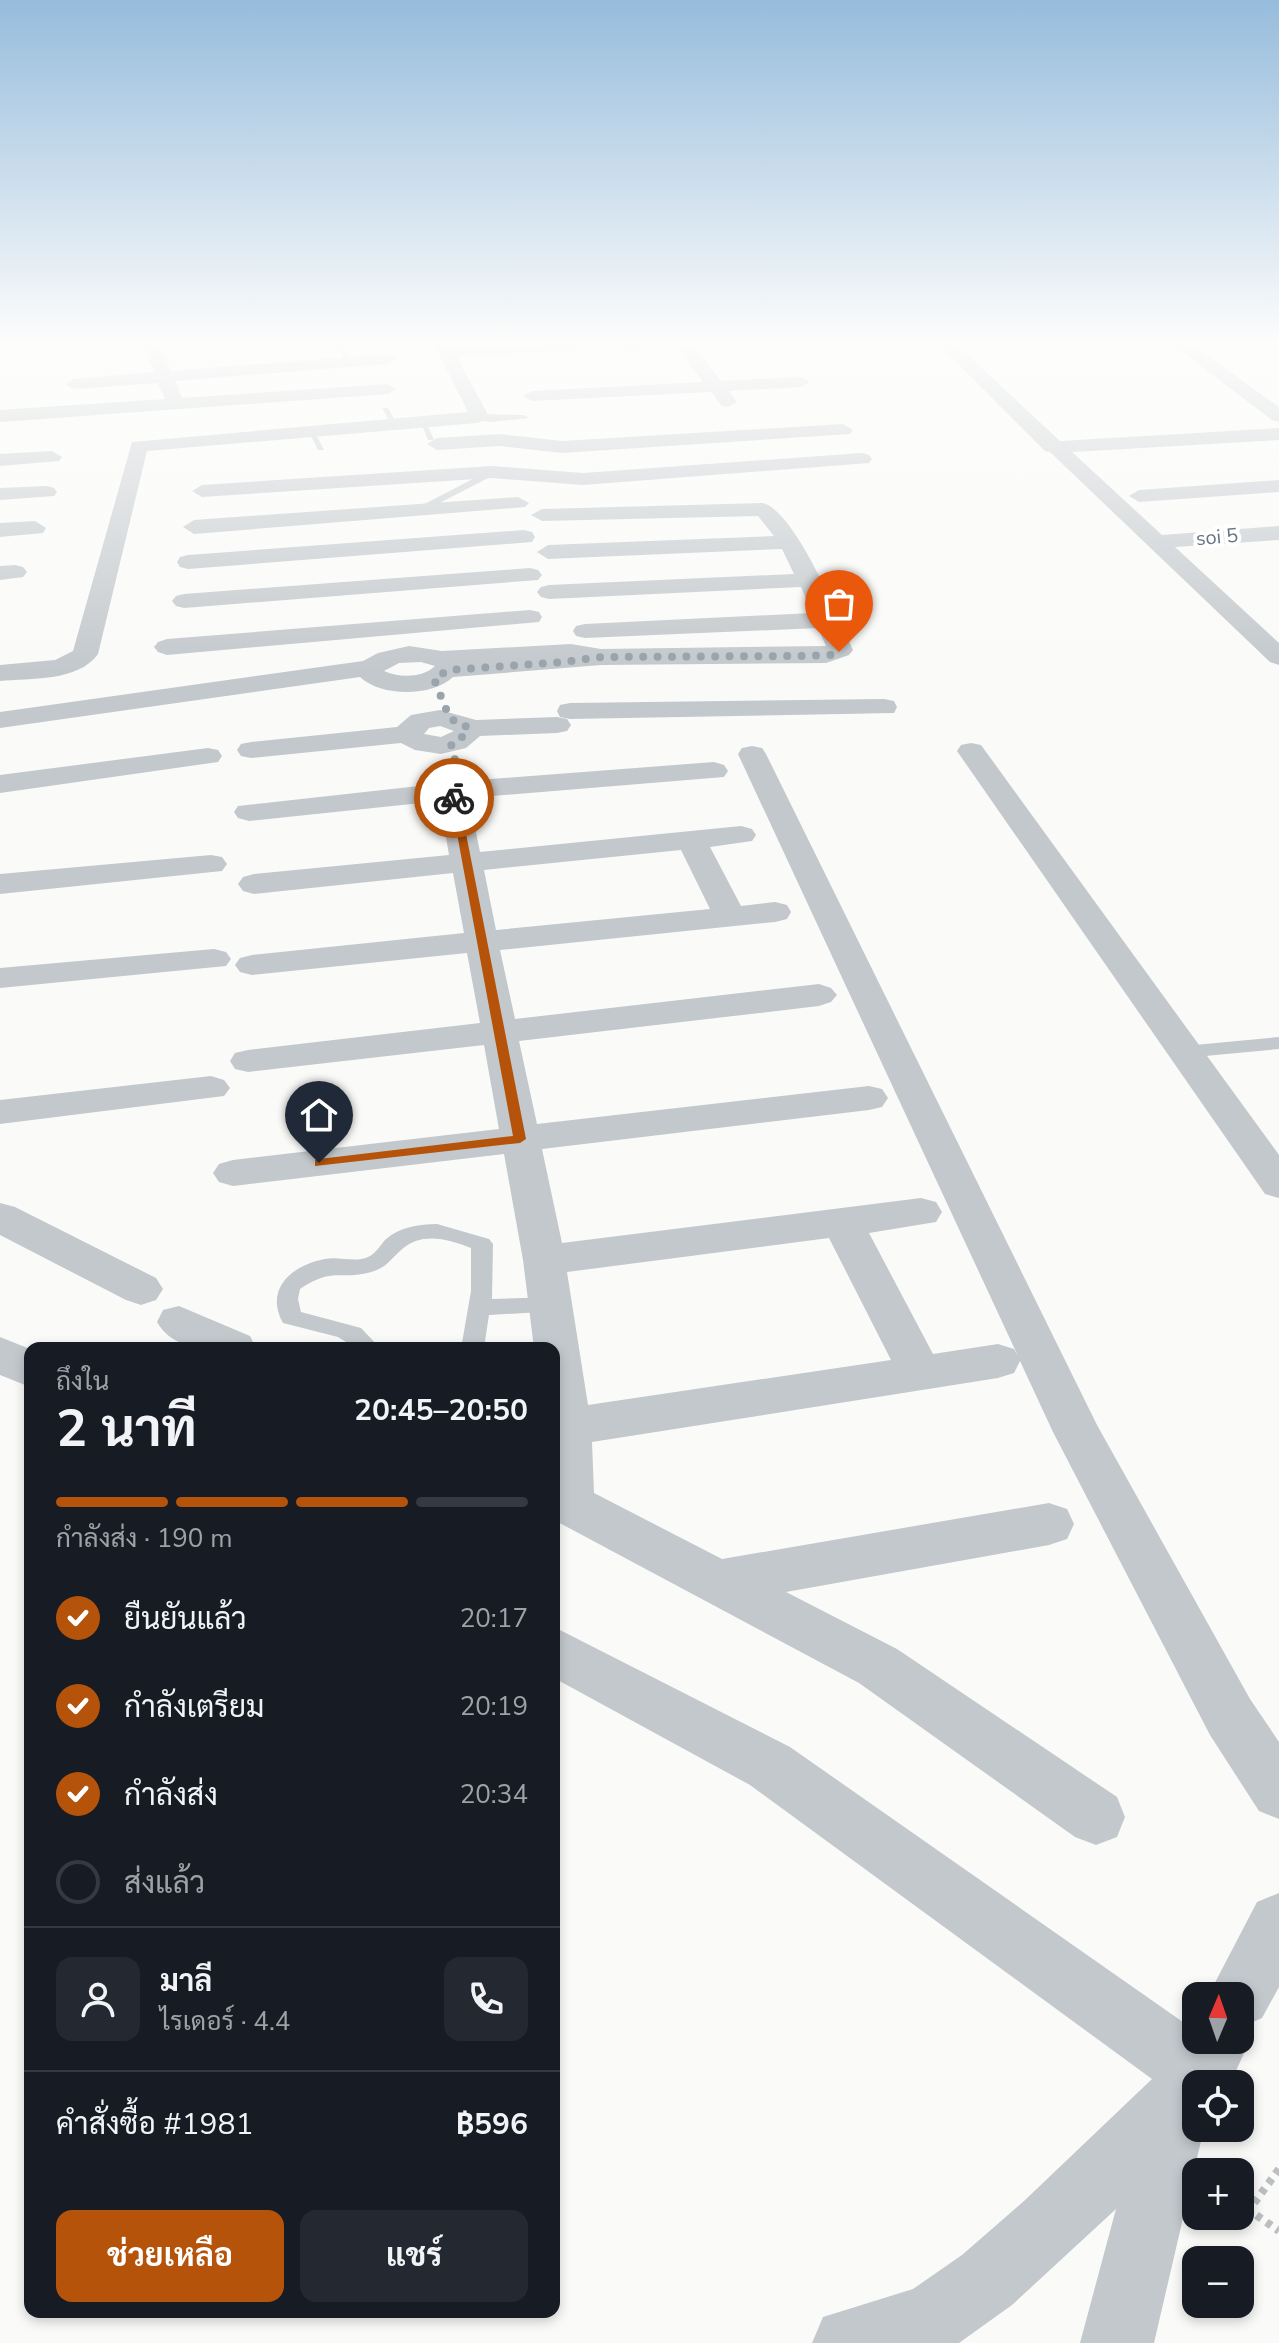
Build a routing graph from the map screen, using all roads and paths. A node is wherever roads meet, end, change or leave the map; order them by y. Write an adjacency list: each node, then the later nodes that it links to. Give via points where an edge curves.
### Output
1 (136, 453): 50 (street, via 85,654 65,665)
2 (768, 453): 10 (street)
3 (1059, 453): 31 (street)
4 (1259, 453): 9 (street)
5 (52, 457): 7 (street)
6 (862, 459): 8 (street)
7 (0, 460)
8 (835, 461): 10 (street); 13 (street)
9 (1101, 464)
10 (778, 465): 12 (street, via 583,479); 15 (street)
11 (372, 472): 12 (street); 16 (street); 22 (street)
12 (492, 472): 21 (lane)
13 (852, 478)
14 (1279, 486): 19 (street)
15 (793, 487)
16 (202, 491)
17 (47, 492): 18 (street)
18 (0, 494)
19 (1139, 496)
20 (518, 503): 21 (street)
21 (418, 510): 22 (street)
22 (383, 512): 24 (street); 32 (street)
23 (542, 515): 30 (street, via 763,509)
24 (194, 527)
25 (35, 528): 26 (street)
26 (0, 530)
27 (1279, 533): 31 (street, soi 5)
28 (524, 537): 32 (street)
29 (1279, 539): 31 (street, soi 5)
30 (788, 542): 33 (street); 36 (street)
31 (1159, 545): 47 (street)
32 (384, 548): 34 (street); 37 (street)
33 (548, 552)
34 (188, 562)
35 (530, 575): 37 (street)
36 (807, 580): 38 (street); 41 (street)
37 (388, 586): 39 (street); 42 (street)
38 (549, 592)
39 (184, 601)
40 (530, 617): 42 (street)
41 (829, 620): 43 (street); 46 (street, via 840,650 835,654)
42 (391, 626): 44 (street); 45 (street); 48 (street)
43 (557, 633)
44 (167, 647)
45 (417, 655): 48 (street); 49 (street)
46 (717, 657): 49 (street, via 571,652); 53 (street)
47 (1279, 657)
48 (378, 669): 51 (street); 54 (street); 55 (street)
49 (442, 669): 51 (street); 56 (street)
50 (0, 673)
51 (407, 683): 56 (street)
52 (884, 707): 53 (street)
53 (727, 709): 56 (street, via 563,718)
54 (0, 720)
55 (0, 732)
56 (439, 732): 57 (street); 61 (street, via 459,776)
57 (251, 750)
58 (971, 751): 78 (street)
59 (208, 756): 60 (street)
60 (0, 784)
61 (452, 787): 62 (street); 65 (street); 108 (street, via 733,762 1077,1432 1230,1717)
62 (249, 812)
63 (741, 835): 64 (street)
64 (691, 840): 65 (street); 70 (street)
65 (466, 863): 68 (street); 71 (street)
66 (211, 864): 67 (street)
67 (0, 884)
68 (254, 884)
69 (775, 912): 70 (street)
70 (730, 917): 71 (street)
71 (482, 942): 73 (street); 76 (street)
72 (214, 959): 74 (street)
73 (252, 965)
74 (0, 978)
75 (819, 995): 76 (street)
76 (499, 1032): 79 (street); 83 (street)
77 (1279, 1043): 78 (lane)
78 (1184, 1052): 85 (street)
79 (248, 1061)
80 (211, 1088): 82 (street)
81 (869, 1098): 83 (street)
82 (0, 1112)
83 (520, 1139): 84 (street); 89 (street)
84 (233, 1173)
85 (1279, 1184)
86 (921, 1212): 88 (street)
87 (0, 1217): 90 (street)
88 (842, 1222): 89 (street); 102 (street)
89 (544, 1260): 91 (street)
90 (141, 1289)
91 (551, 1305): 92 (lane); 97 (street)
92 (479, 1307): 95 (lane, via 482,1244 458,1234 427,1231 396,1242 382,1259 368,1265 325,1266 290,1285 291,1317 348,1332); 96 (lane)
93 (179, 1322): 94 (street)
94 (221, 1342)
95 (361, 1342)
96 (473, 1342)
97 (556, 1342)
98 (0, 1354): 100 (street)
99 (998, 1361): 102 (street)
100 (24, 1367)
101 (560, 1370): 103 (street)
102 (920, 1373): 103 (street)
103 (568, 1427): 104 (street)
104 (562, 1500): 106 (street)
105 (1049, 1524): 106 (street)
106 (718, 1582): 109 (street, via 878,1666)
107 (560, 1654): 112 (street, via 770,1766)
108 (1279, 1791)
109 (1096, 1817)
110 (1279, 1924): 111 (street)
111 (1248, 1982)
112 (1195, 2070)
113 (1182, 2089): 117 (street, via 1049,2226 987,2280 930,2320)
114 (1182, 2126): 118 (street)
115 (1279, 2169): 116 (path, via 1249,2210)
116 (1279, 2231)
117 (849, 2343)
118 (1117, 2343)

